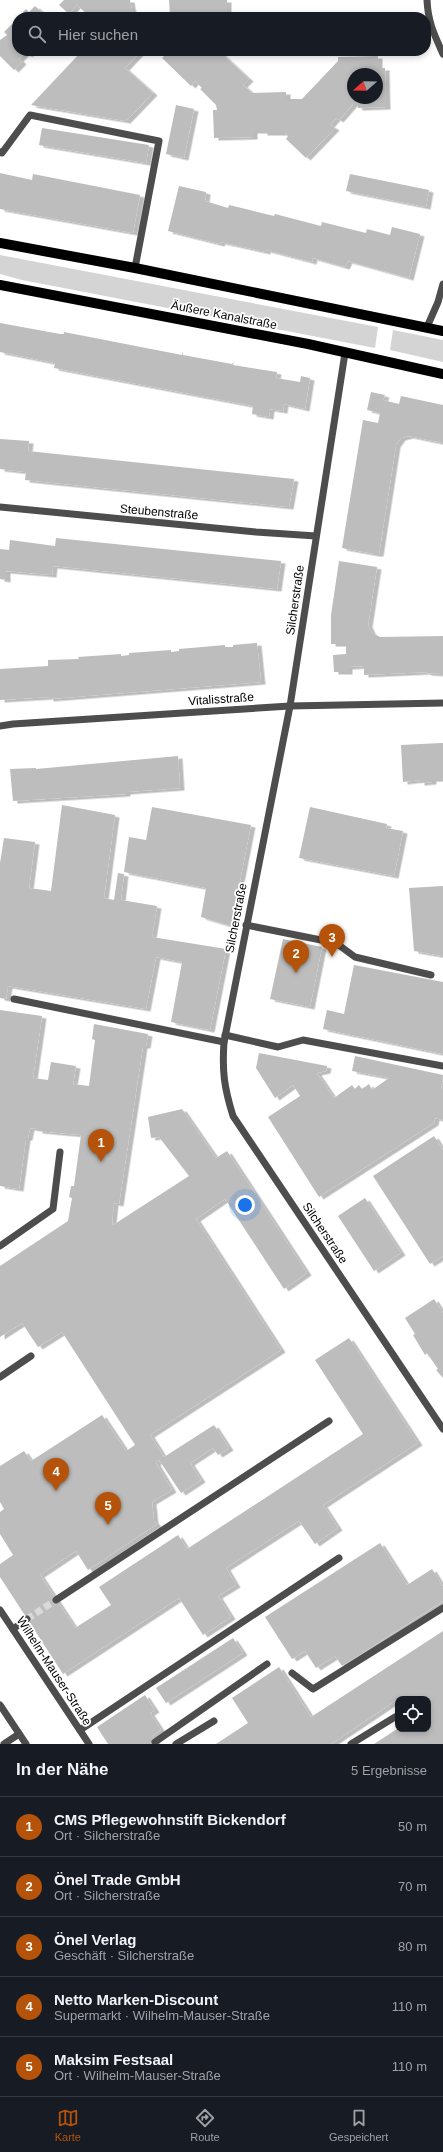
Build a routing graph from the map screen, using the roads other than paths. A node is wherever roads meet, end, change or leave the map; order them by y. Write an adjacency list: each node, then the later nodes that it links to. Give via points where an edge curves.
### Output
1 (427, 0): 2 (street)
2 (426, 12)
3 (431, 28): 4 (street)
4 (443, 54)
5 (0, 152): 7 (street, via 2,153 30,115 159,141)
6 (0, 243): 7 (main road)
7 (134, 268): 10 (main road)
8 (443, 284): 10 (street)
9 (0, 285): 12 (main road, Äußere Kanalstraße)
10 (427, 327): 11 (main road)
11 (443, 331)
12 (345, 353): 13 (main road, Äußere Kanalstraße); 15 (street, Silcherstraße)
13 (443, 374)
14 (0, 508): 15 (street, Steubenstraße)
15 (316, 536): 17 (street, Silcherstraße)
16 (443, 703): 17 (street, Vitalisstraße)
17 (290, 706): 18 (street, Vitalisstraße); 19 (street, Silcherstraße)
18 (0, 726)
19 (246, 925): 20 (street, via 336,943 355,957); 22 (street, Silcherstraße)
20 (431, 975)
21 (14, 999): 22 (street)
22 (225, 1039): 23 (street, via 278,1047 302,1040); 29 (street, Silcherstraße, via 224,1089 233,1116)
23 (443, 1066)
24 (60, 1152): 25 (street, via 53,1209)
25 (0, 1246)
26 (31, 1356): 27 (street)
27 (0, 1377)
28 (329, 1421): 31 (street)
29 (443, 1429)
30 (339, 1558): 41 (street)
31 (56, 1600)
32 (443, 1608): 37 (street, via 313,1689)
33 (0, 1610): 35 (street, Wilhelm-Mauser-Straße)
34 (27, 1619): 35 (street)
35 (13, 1629): 41 (street, Wilhelm-Mauser-Straße)
36 (267, 1664): 43 (street)
37 (292, 1673)
38 (0, 1705): 42 (street)
39 (395, 1717): 48 (street)
40 (214, 1721): 47 (street)
41 (80, 1730): 46 (street, Wilhelm-Mauser-Straße)
42 (19, 1734): 44 (street); 45 (street)
43 (155, 1742)
44 (4, 1744)
45 (26, 1744)
46 (89, 1744)
47 (176, 1744)
48 (350, 1744)

